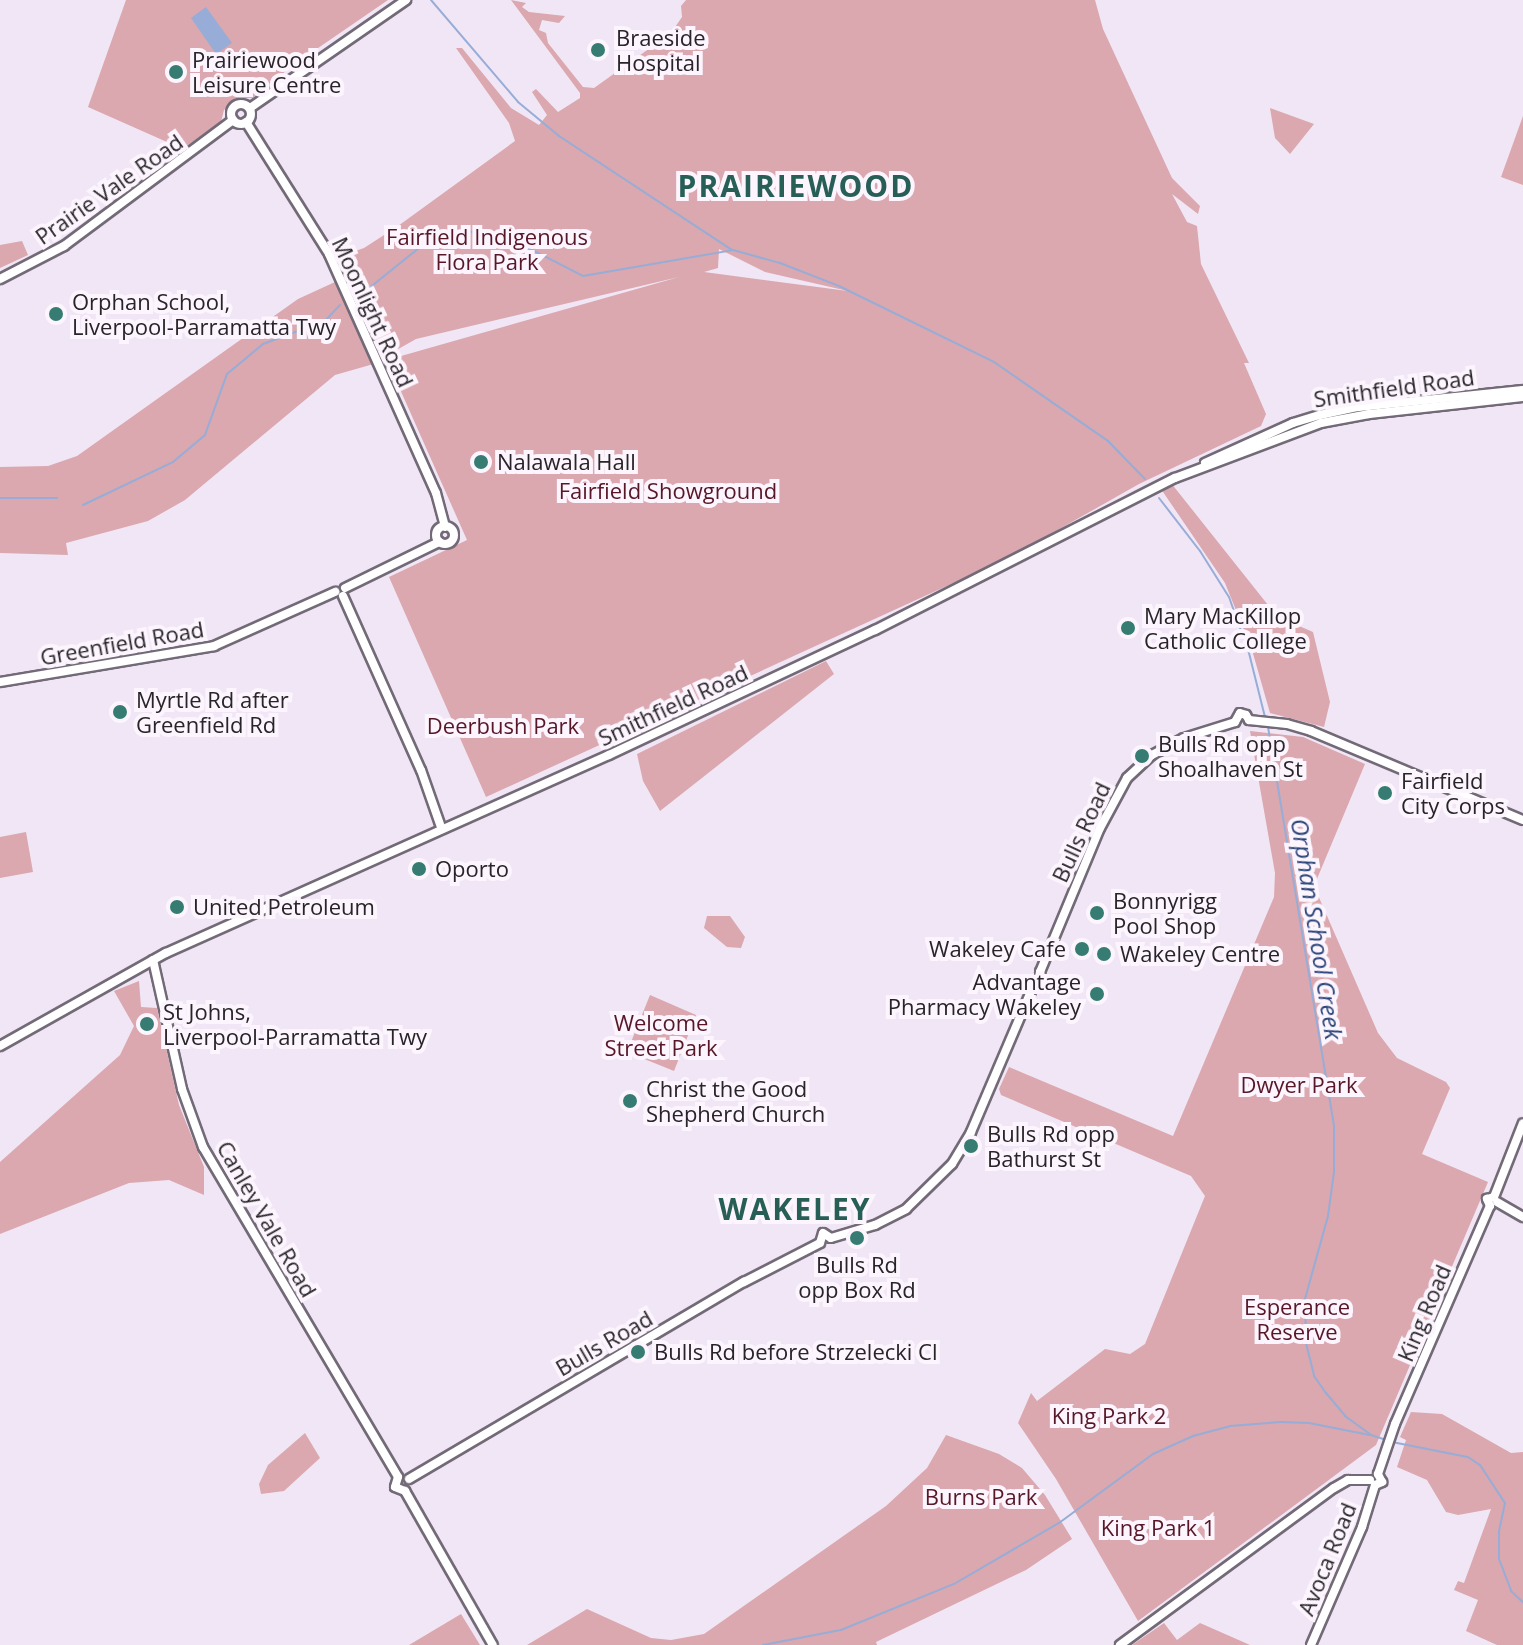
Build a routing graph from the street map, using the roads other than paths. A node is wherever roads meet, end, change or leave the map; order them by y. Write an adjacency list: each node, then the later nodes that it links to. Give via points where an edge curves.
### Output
1 (406, 0): 2 (main road)
2 (250, 108): 3 (main road, Prairie Vale Road, via 242,103 233,107); 4 (main road)
3 (233, 120): 4 (main road); 5 (main road, Prairie Vale Road, via 64,246)
4 (246, 122): 13 (main road, Moonlight Road, via 329,254 436,493)
5 (0, 279)
6 (1480, 394): 7 (main road); 8 (main road); 10 (main road, Smithfield Road, via 1358,407)
7 (1523, 394): 8 (main road, Smithfield Road)
8 (1428, 408): 9 (main road, Smithfield Road)
9 (1369, 414): 10 (main road, via 1349,412); 11 (main road, Smithfield Road, via 1303,428)
10 (1293, 423): 11 (main road); 12 (main road, Smithfield Road)
11 (1247, 451): 12 (main road, Smithfield Road)
12 (1187, 473): 18 (main road, Smithfield Road, via 888,624)
13 (445, 527): 14 (main road, via 436,534); 14 (main road, via 453,539)
14 (439, 542): 15 (main road, Greenfield Road)
15 (341, 592): 16 (main road, Greenfield Road, via 206,648); 18 (main road)
16 (0, 682)
17 (1523, 820): 26 (main road, Bulls Road, via 1311,731 1249,720 1240,713 1235,722 1152,755 1127,778 1109,808 1040,972 1031,974 1035,982 971,1132 952,1164 906,1209 767,1269)
18 (441, 827): 19 (main road, Smithfield Road)
19 (153, 960): 20 (main road, Smithfield Road); 25 (main road, Canley Vale Road, via 182,1089 203,1147)
20 (0, 1046)
21 (1523, 1123): 22 (main road, King Road)
22 (1493, 1202): 23 (main road); 24 (main road, King Road)
23 (1523, 1217)
24 (1391, 1435): 27 (main road, Avoca Road)
25 (398, 1477): 26 (main road); 28 (main road, Canley Vale Road, via 395,1487)
26 (409, 1479): 28 (main road)
27 (1374, 1480): 30 (main road, via 1348,1480 1334,1488); 31 (main road, Avoca Road, via 1362,1527)
28 (405, 1491): 29 (main road)
29 (493, 1645)
30 (1120, 1645)
31 (1311, 1645)

